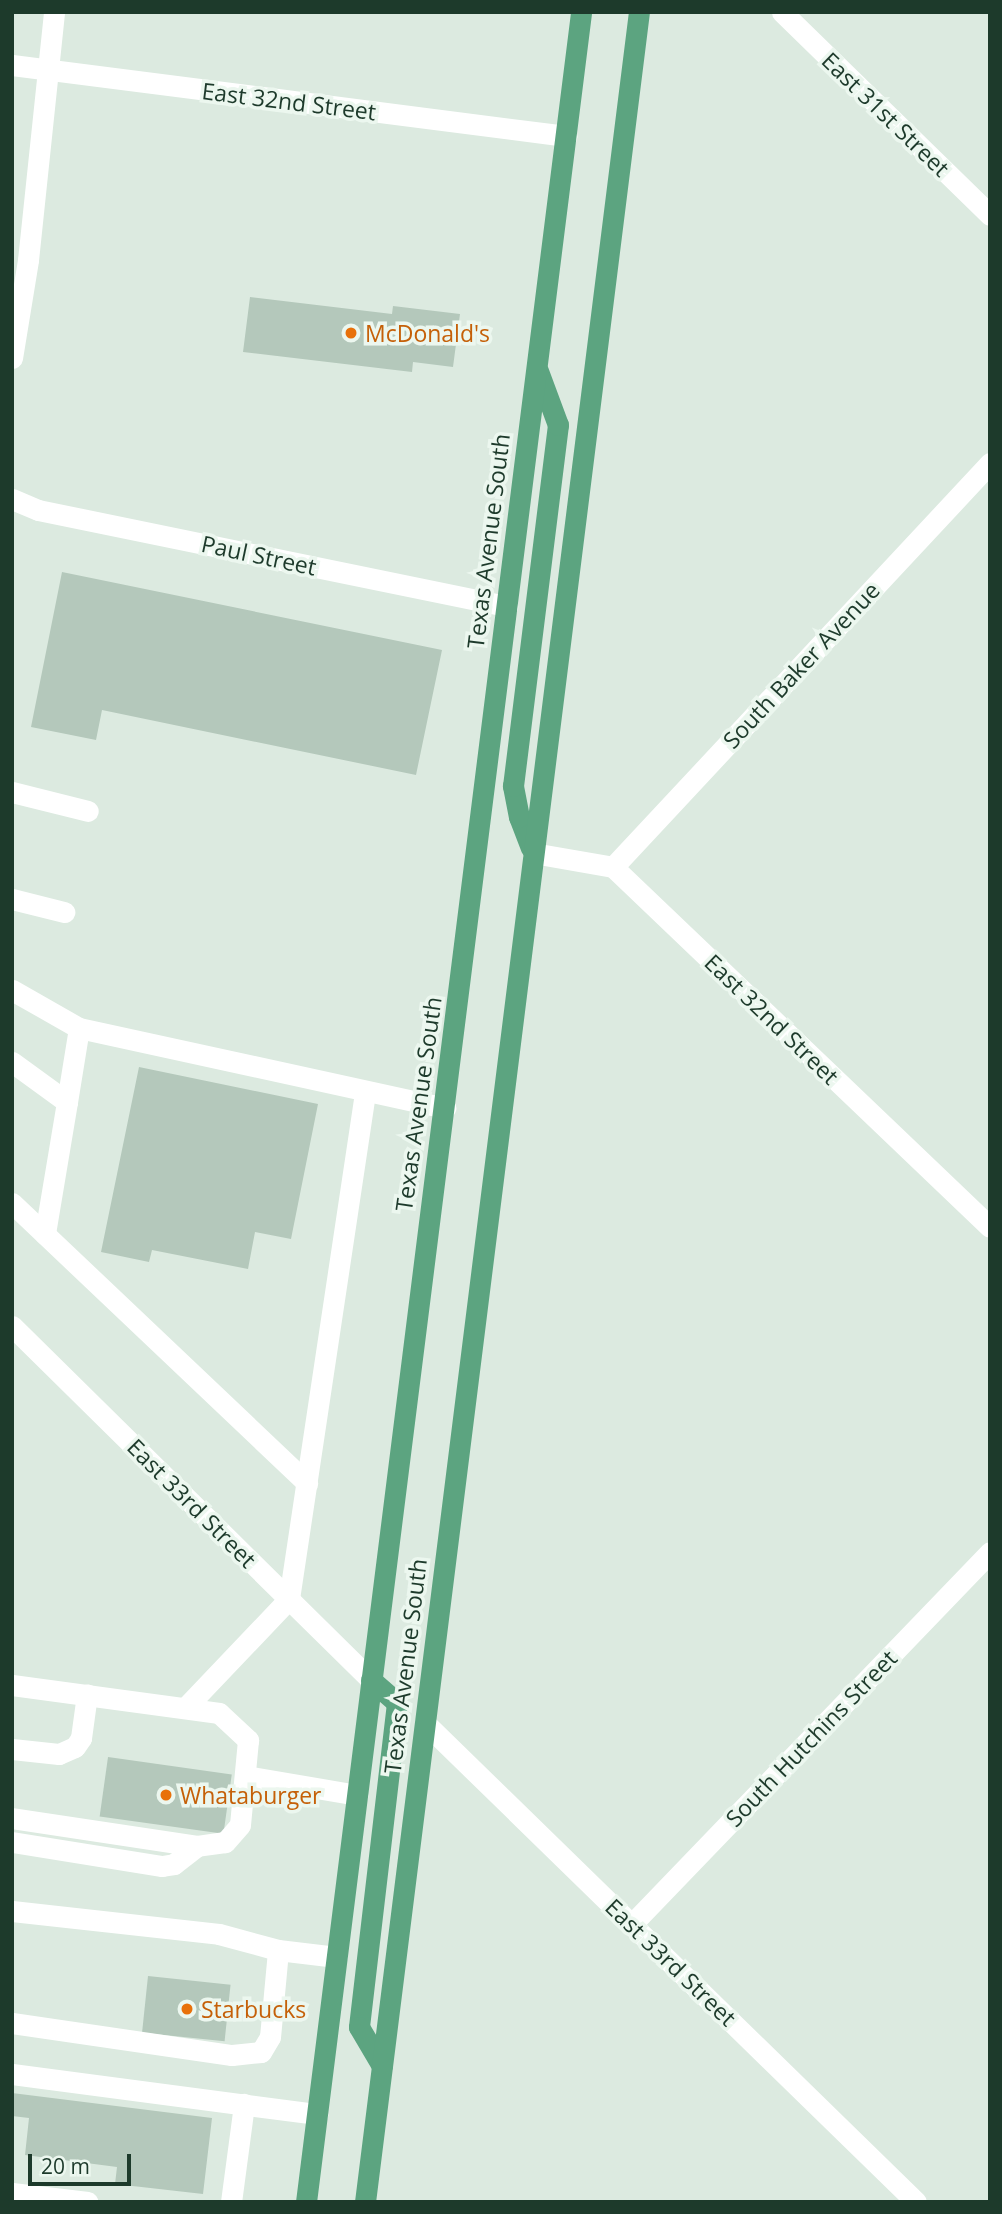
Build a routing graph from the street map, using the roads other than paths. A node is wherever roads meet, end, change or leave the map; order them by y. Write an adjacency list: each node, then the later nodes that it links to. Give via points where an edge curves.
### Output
1 (54, 12): 6 (street)
2 (581, 12): 7 (main road, Texas Avenue South)
3 (639, 12): 16 (main road, Texas Avenue South)
4 (782, 12): 8 (street, East 31st Street)
5 (12, 65): 6 (street, East 32nd Street)
6 (47, 70): 7 (street, East 32nd Street); 9 (street, via 28,260)
7 (566, 136): 10 (main road, Texas Avenue South)
8 (990, 215)
9 (12, 358)
10 (536, 366): 13 (main road, Texas Avenue South); 16 (main road, via 558,425 513,786)
11 (990, 463): 17 (street, South Baker Avenue)
12 (12, 499): 13 (street, Paul Street, via 37,510)
13 (507, 606): 25 (main road, Texas Avenue South)
14 (12, 792): 15 (street)
15 (88, 811)
16 (533, 853): 17 (street); 37 (main road, Texas Avenue South)
17 (612, 867): 27 (street, East 32nd Street)
18 (12, 899): 19 (street)
19 (64, 912)
20 (12, 990): 21 (street)
21 (79, 1028): 23 (street); 24 (street)
22 (12, 1062): 24 (street)
23 (365, 1093): 25 (street); 30 (street)
24 (67, 1102): 28 (street)
25 (445, 1108): 33 (main road, Texas Avenue South)
26 (12, 1203): 28 (street)
27 (990, 1227)
28 (46, 1234): 30 (street)
29 (12, 1326): 32 (street, East 33rd Street)
30 (307, 1483): 32 (street)
31 (990, 1552): 45 (street, South Hutchins Street)
32 (289, 1599): 33 (street, East 33rd Street); 36 (street)
33 (371, 1680): 40 (main road, Texas Avenue South); 49 (main road, via 397,1703 359,2026)
34 (12, 1685): 35 (street)
35 (87, 1694): 36 (street); 38 (street, via 81,1738 75,1747 59,1754)
36 (187, 1706): 39 (street, via 219,1713 248,1740)
37 (425, 1723): 45 (street, East 33rd Street); 49 (main road, Texas Avenue South)
38 (12, 1749)
39 (245, 1776): 40 (street); 43 (street, via 240,1825 225,1842)
40 (357, 1794): 47 (main road, Texas Avenue South)
41 (12, 1818): 43 (street)
42 (12, 1842): 43 (street, via 162,1866 174,1864)
43 (197, 1846)
44 (12, 1911): 46 (street, via 219,1934)
45 (632, 1924): 58 (street, East 33rd Street)
46 (278, 1950): 47 (street); 48 (street, via 270,2038 261,2052 232,2055)
47 (337, 1957): 52 (main road, Texas Avenue South)
48 (12, 2023)
49 (382, 2066): 57 (main road, Texas Avenue South)
50 (12, 2074): 51 (street)
51 (244, 2104): 52 (street); 55 (street)
52 (317, 2114): 56 (main road, Texas Avenue South)
53 (12, 2193): 54 (street)
54 (87, 2202)
55 (232, 2202)
56 (306, 2202)
57 (365, 2202)
58 (916, 2202)

